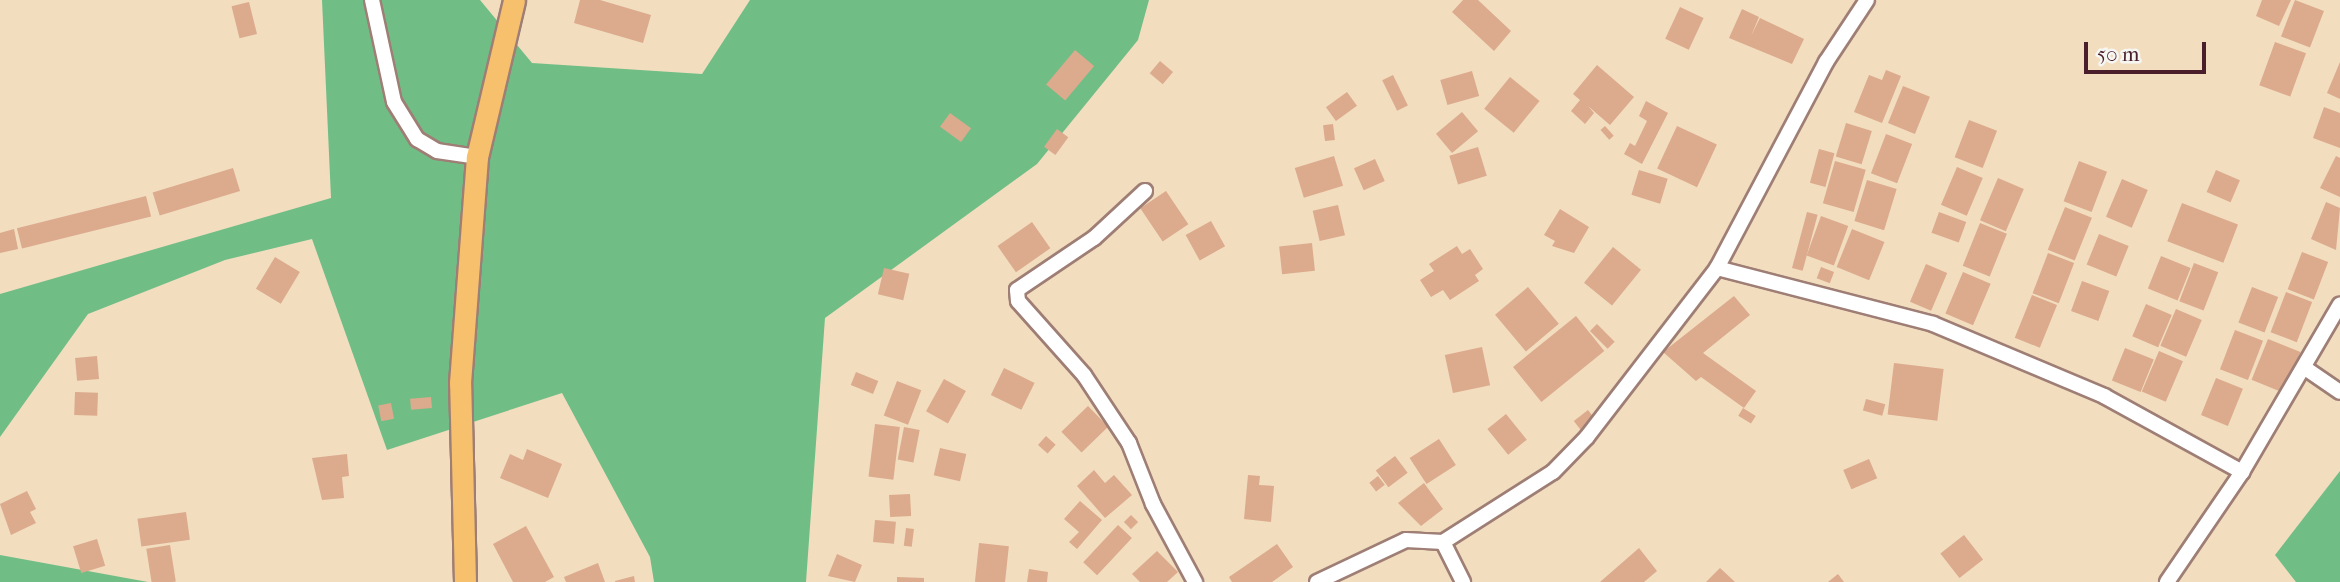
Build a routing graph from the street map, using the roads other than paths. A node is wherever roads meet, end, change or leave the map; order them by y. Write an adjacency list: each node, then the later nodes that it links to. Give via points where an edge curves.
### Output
1 (372, 0): 4 (street, via 394,102 417,139 436,151)
2 (514, 0): 4 (main road)
3 (1867, 0): 6 (street, via 1826,62)
4 (477, 157): 12 (main road, via 460,383)
5 (1145, 191): 13 (street, via 1094,238 1017,290 1018,301 1084,375 1129,443 1153,504)
6 (1717, 268): 10 (street, via 1933,324 2104,396); 11 (street, via 1587,437 1553,472)
7 (2340, 304): 8 (street)
8 (2305, 368): 9 (street); 10 (street)
9 (2340, 392)
10 (2242, 472): 16 (street)
11 (1443, 542): 14 (street, via 1406,540); 15 (street)
12 (465, 582)
13 (1195, 582)
14 (1317, 582)
15 (1463, 582)
16 (2167, 582)

